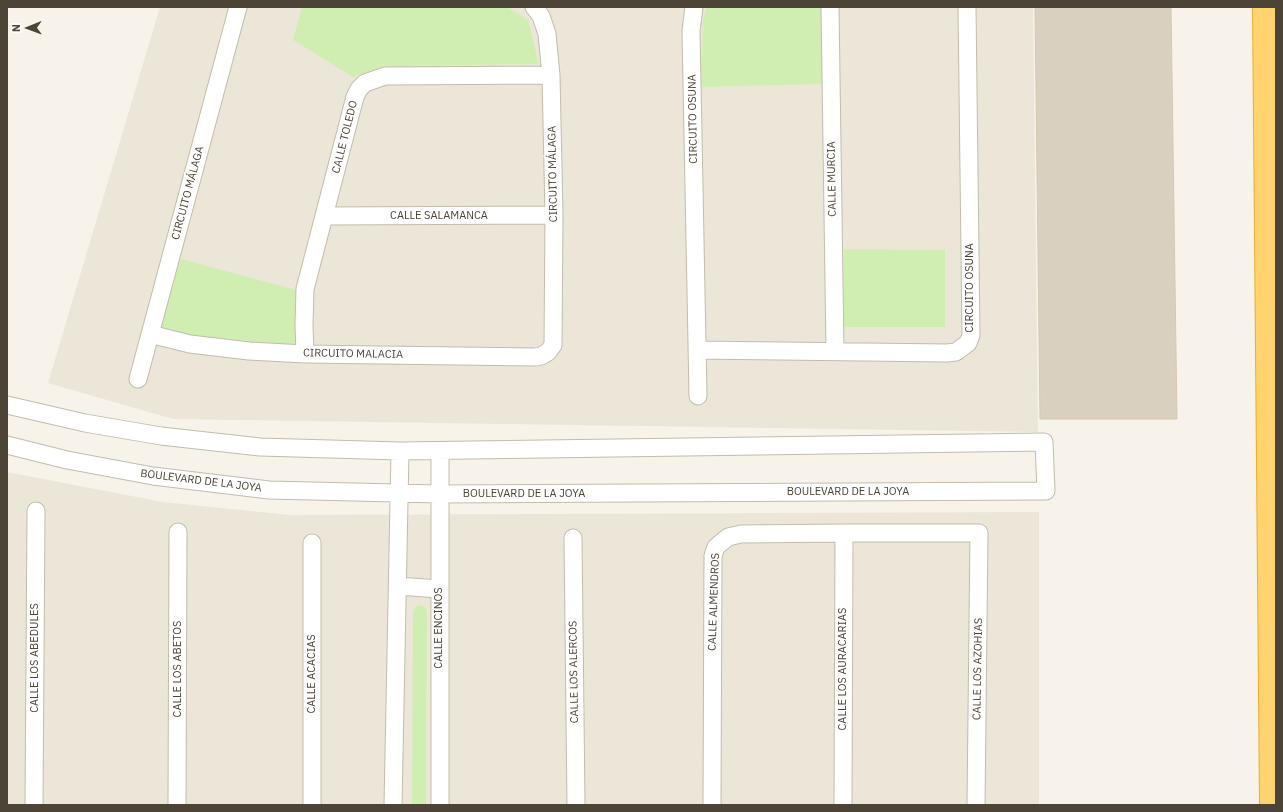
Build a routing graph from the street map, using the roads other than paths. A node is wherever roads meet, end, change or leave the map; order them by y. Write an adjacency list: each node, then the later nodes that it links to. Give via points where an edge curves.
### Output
1 (238, 7): 10 (street, CIRCUITO MÁLAGA)
2 (534, 7): 7 (street, CIRCUITO MÁLAGA, via 541,16 547,34)
3 (694, 7): 12 (street, CIRCUITO OSUNA, via 691,31)
4 (830, 7): 13 (street, CALLE MURCIA)
5 (967, 7): 13 (street, CIRCUITO OSUNA, via 971,335 968,343 951,353)
6 (1264, 7): 40 (highway)
7 (551, 75): 8 (street, CIRCUITO MÁLAGA); 9 (street, CALLE TOLEDO, via 385,76 365,83 354,97)
8 (554, 215): 9 (street, CALLE SALAMANCA); 11 (street, CIRCUITO MÁLAGA)
9 (324, 216): 14 (street, CALLE TOLEDO, via 305,289)
10 (150, 334): 14 (street, CIRCUITO MALACIA, via 190,344); 15 (street, CIRCUITO MÁLAGA)
11 (553, 345): 14 (street, CIRCUITO MALACIA, via 546,354 534,357)
12 (698, 350): 13 (street, CIRCUITO OSUNA); 16 (street, CIRCUITO OSUNA)
13 (834, 351)
14 (306, 354)
15 (138, 379)
16 (698, 396)
17 (7, 405): 20 (street, via 84,423 161,436 260,447)
18 (7, 445): 21 (street, BOULEVARD DE LA JOYA, via 67,460 154,476 269,490)
19 (440, 450): 20 (street); 22 (street, CALLE ENCINOS); 22 (street, BOULEVARD DE LA JOYA, via 1044,442 1046,491)
20 (400, 451): 21 (street)
21 (399, 493): 22 (street, BOULEVARD DE LA JOYA); 29 (street)
22 (439, 494): 30 (street, CALLE ENCINOS)
23 (36, 510): 31 (street, CALLE LOS ABEDULES)
24 (178, 532): 32 (street, CALLE LOS ABETOS)
25 (844, 533): 26 (street, CALLE ALMENDROS); 37 (street, CALLE ALMENDROS, via 740,534 728,537 716,547 713,556); 38 (street, CALLE LOS AURACARIAS)
26 (979, 533): 39 (street, CALLE LOS AZOHIAS)
27 (573, 538): 36 (street, CALLE LOS ALERCOS)
28 (312, 543): 33 (street, CALLE ACACIAS)
29 (398, 586): 30 (street); 34 (street)
30 (439, 589): 35 (street, CALLE ENCINOS)
31 (34, 805)
32 (177, 805)
33 (312, 805)
34 (393, 805)
35 (440, 805)
36 (576, 805)
37 (712, 805)
38 (843, 805)
39 (976, 805)
40 (1270, 805)

